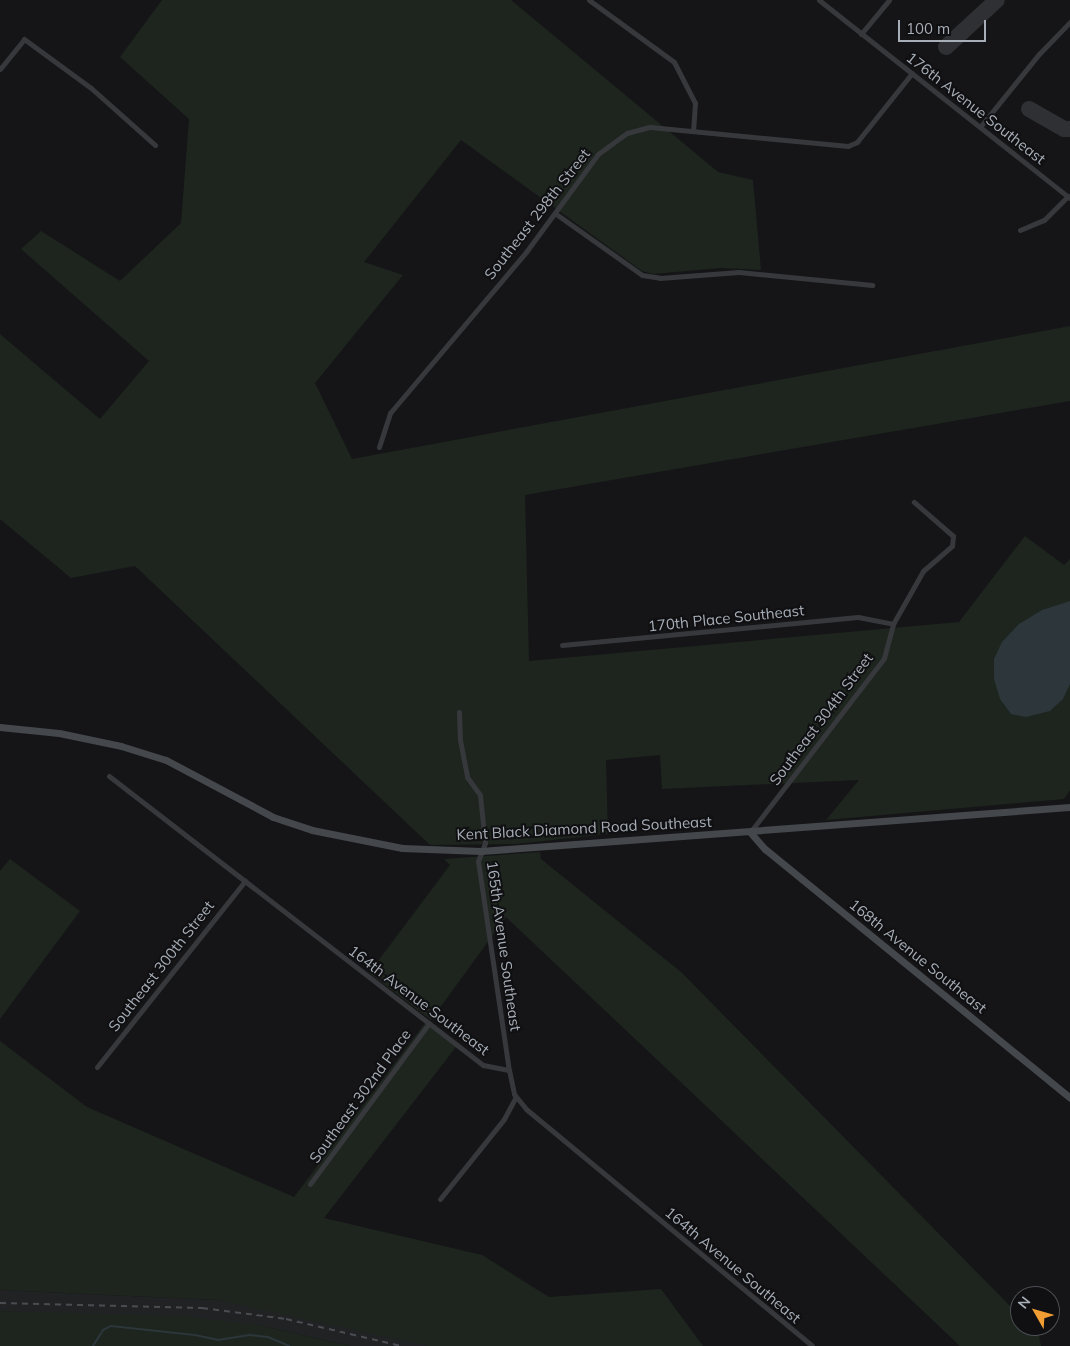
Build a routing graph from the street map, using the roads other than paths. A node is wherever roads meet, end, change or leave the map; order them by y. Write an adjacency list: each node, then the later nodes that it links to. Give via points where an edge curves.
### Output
1 (589, 0): 9 (street, via 674,62 695,103)
2 (819, 0): 5 (street, 176th Avenue Southeast)
3 (889, 0): 5 (street)
4 (1070, 22): 8 (street, via 1039,54)
5 (861, 34): 7 (street, 176th Avenue Southeast)
6 (0, 69): 10 (street, via 24,39 91,88)
7 (912, 73): 8 (street, 176th Avenue Southeast); 9 (street, Southeast 298th Street, via 857,142 848,146 750,139)
8 (980, 127): 11 (street, 176th Avenue Southeast)
9 (693, 130): 12 (street, Southeast 298th Street, via 650,127 627,133 598,154)
10 (155, 145)
11 (1069, 197): 13 (street, via 1044,220)
12 (556, 214): 14 (street, via 642,275 660,278 739,272); 15 (street, Southeast 298th Street, via 390,413)
13 (1020, 230)
14 (872, 285)
15 (378, 447)
16 (914, 502): 17 (street, Southeast 304th Street, via 954,541 923,571)
17 (893, 624): 18 (street, 170th Place Southeast, via 858,617); 23 (street, Southeast 304th Street, via 884,658)
18 (562, 645)
19 (459, 712): 24 (street, 165th Avenue Southeast, via 467,777 480,795 485,843)
20 (0, 727): 24 (street, Kent Black Diamond Road Southeast, via 59,733 166,760 273,817 312,830 402,848)
21 (109, 776): 25 (street, 164th Avenue Southeast)
22 (1070, 807): 23 (street, Kent Black Diamond Road Southeast)
23 (750, 832): 24 (street, Kent Black Diamond Road Southeast); 30 (street, 168th Avenue Southeast, via 766,849)
24 (481, 851): 28 (street, 165th Avenue Southeast, via 478,861)
25 (245, 881): 26 (street, 164th Avenue Southeast); 27 (street, Southeast 300th Street)
26 (429, 1023): 28 (street, 164th Avenue Southeast, via 483,1065); 31 (street, Southeast 302nd Place)
27 (97, 1067)
28 (509, 1070): 29 (street)
29 (515, 1098): 32 (street, via 504,1119); 33 (street, 164th Avenue Southeast)
30 (1070, 1098)
31 (310, 1184)
32 (440, 1198)
33 (812, 1346)

